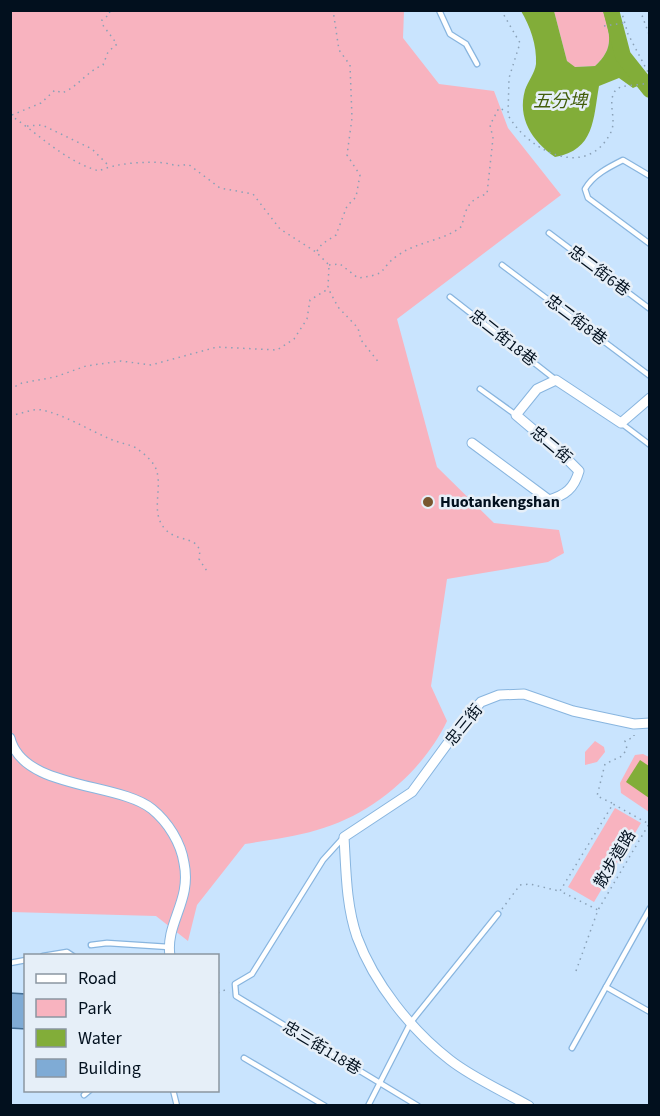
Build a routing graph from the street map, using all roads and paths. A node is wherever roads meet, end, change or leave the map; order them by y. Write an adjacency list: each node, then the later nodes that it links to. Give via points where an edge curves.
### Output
1 (109, 10): 14 (path, via 102,24 117,44 108,51 103,65 68,90 55,90 41,103)
2 (333, 10): 20 (path, via 339,50 350,65 352,118 347,155 360,175 356,198 347,206 336,235)
3 (439, 10): 10 (lane, via 450,34 466,44)
4 (501, 10): 13 (path, via 520,43 509,78)
5 (621, 10): 7 (path)
6 (640, 10): 9 (path)
7 (625, 23): 8 (path); 11 (path)
8 (604, 26)
9 (650, 38)
10 (477, 64)
11 (650, 76)
12 (650, 82): 13 (path, via 617,89 609,134 579,159 533,143)
13 (507, 112): 21 (path, via 499,108 490,125 493,138 487,194 477,197 465,209 462,226 453,234 436,237 396,256 377,276 358,278 340,264)
14 (11, 115): 15 (path)
15 (26, 126): 16 (path, via 42,125 92,149); 16 (path, via 67,158 99,171)
16 (108, 166): 20 (path, via 188,164 220,188 253,194 280,229)
17 (650, 176): 19 (lane, via 623,160 589,182 585,189 588,198)
18 (549, 233): 25 (lane, 忠二街6巷)
19 (650, 244)
20 (316, 252): 21 (path)
21 (328, 265): 23 (path)
22 (502, 265): 27 (lane, 忠二街8巷)
23 (328, 288): 26 (path); 29 (path, via 310,300 307,319 294,339 277,350 217,347 151,365 121,361 86,366 55,377 22,382)
24 (450, 297): 28 (lane, 忠二街18巷)
25 (650, 309)
26 (380, 364)
27 (650, 376)
28 (556, 380): 33 (street, 忠二街, via 537,389); 34 (street)
29 (10, 389)
30 (480, 389): 33 (lane)
31 (650, 398): 34 (street)
32 (10, 415): 37 (path, via 44,410 135,447 157,471 156,499 165,530 197,543 199,559)
33 (516, 416): 35 (street, 忠二街, via 579,471 572,488 563,496 549,500)
34 (621, 423): 36 (lane)
35 (472, 443)
36 (650, 445)
37 (207, 571)
38 (650, 723): 39 (street, 忠三街)
39 (634, 724): 41 (path, 散步道路, via 634,737 625,741 627,748 622,756 605,764 597,796); 42 (street, 忠三街, via 573,711 525,694 499,695 481,702 411,792)
40 (10, 738): 48 (street, via 25,763 78,786 125,796 152,808 176,837 186,887)
41 (613, 804): 43 (path, 散步道路); 45 (path, 散步道路, via 649,824)
42 (344, 837): 52 (lane, 忠三街, via 322,860 252,974); 56 (street, via 346,887 357,936 378,980)
43 (560, 891): 45 (path, 散步道路); 46 (path, 散步道路, via 520,885)
44 (650, 908): 53 (lane)
45 (598, 910): 51 (path, 散步道路)
46 (498, 914): 56 (lane)
47 (91, 945): 48 (lane, via 106,943)
48 (169, 951)
49 (56, 954): 50 (lane)
50 (70, 954)
51 (576, 970)
52 (235, 984): 54 (path); 59 (lane, 忠三街118巷, via 236,996)
53 (606, 987): 55 (lane); 57 (lane)
54 (219, 992)
55 (650, 1012)
56 (411, 1022): 59 (lane); 65 (street, via 450,1060)
57 (572, 1048)
58 (244, 1058): 62 (lane)
59 (380, 1083): 63 (lane); 64 (lane, 忠三街118巷)
60 (88, 1092): 61 (lane)
61 (84, 1095)
62 (325, 1106)
63 (368, 1106)
64 (418, 1106)
65 (529, 1106)

